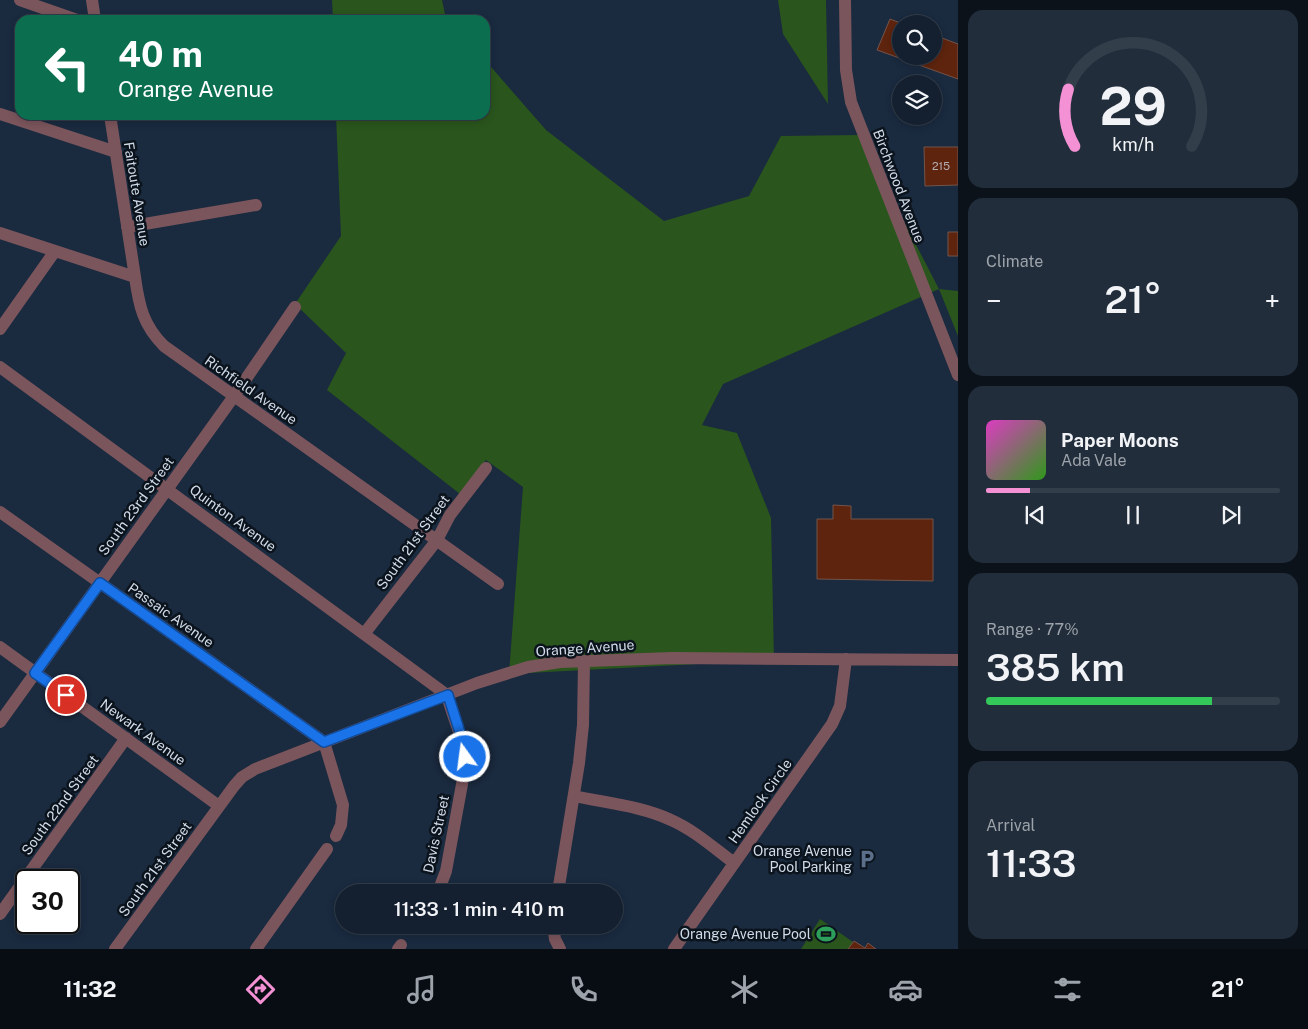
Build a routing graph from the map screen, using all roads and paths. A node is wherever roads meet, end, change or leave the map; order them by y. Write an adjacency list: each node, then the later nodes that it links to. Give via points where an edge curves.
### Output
1 (20, 0): 4 (street)
2 (92, 0): 5 (street)
3 (845, 0): 19 (street, Birchwood Avenue, via 846,70 851,102)
4 (63, 15)
5 (94, 15)
6 (0, 114): 7 (street)
7 (15, 119)
8 (18, 120): 10 (street)
9 (111, 120): 10 (street, Faitoute Avenue)
10 (116, 152): 12 (street, Faitoute Avenue)
11 (256, 204): 12 (street)
12 (127, 227): 15 (street, Faitoute Avenue)
13 (0, 233): 14 (street)
14 (55, 251): 15 (street); 17 (street)
15 (135, 277): 20 (street, Richfield Avenue, via 141,311 158,340)
16 (295, 307): 20 (street, South 23rd Street)
17 (0, 329)
18 (0, 366): 22 (street, Quinton Avenue)
19 (958, 375)
20 (234, 396): 22 (street, South 23rd Street); 24 (street, Richfield Avenue)
21 (486, 468): 24 (street, South 21st Street, via 450,515)
22 (167, 489): 25 (street, South 23rd Street); 27 (street, Quinton Avenue)
23 (0, 512): 25 (street, Passaic Avenue)
24 (436, 540): 26 (street, Richfield Avenue); 27 (street, South 21st Street)
25 (100, 583): 32 (street, South 23rd Street); 36 (street, Passaic Avenue)
26 (498, 584)
27 (364, 634): 33 (street, Quinton Avenue)
28 (0, 647): 32 (street, Newark Avenue)
29 (846, 659): 30 (street, Orange Avenue); 31 (street, Orange Avenue); 41 (street, Hemlock Circle, via 840,706 832,724)
30 (958, 660)
31 (584, 661): 33 (street, Orange Avenue, via 528,667); 37 (street, via 583,725)
32 (35, 673): 34 (street, South 23rd Street); 35 (street, Newark Avenue)
33 (448, 695): 36 (street, Orange Avenue); 42 (street, Davis Street, via 464,745 465,762)
34 (0, 722)
35 (126, 738): 38 (street, Newark Avenue); 44 (street, South 22nd Street)
36 (324, 742): 38 (street, Orange Avenue, via 242,777); 39 (street, via 343,805)
37 (574, 796): 41 (street, via 651,812 672,820); 43 (street)
38 (219, 806): 46 (street, South 21st Street)
39 (336, 836)
40 (327, 849): 47 (street)
41 (734, 864): 49 (street, Hemlock Circle)
42 (441, 884)
43 (559, 884)
44 (0, 914)
45 (554, 934): 48 (street)
46 (115, 949)
47 (256, 949)
48 (560, 949)
49 (674, 949)

